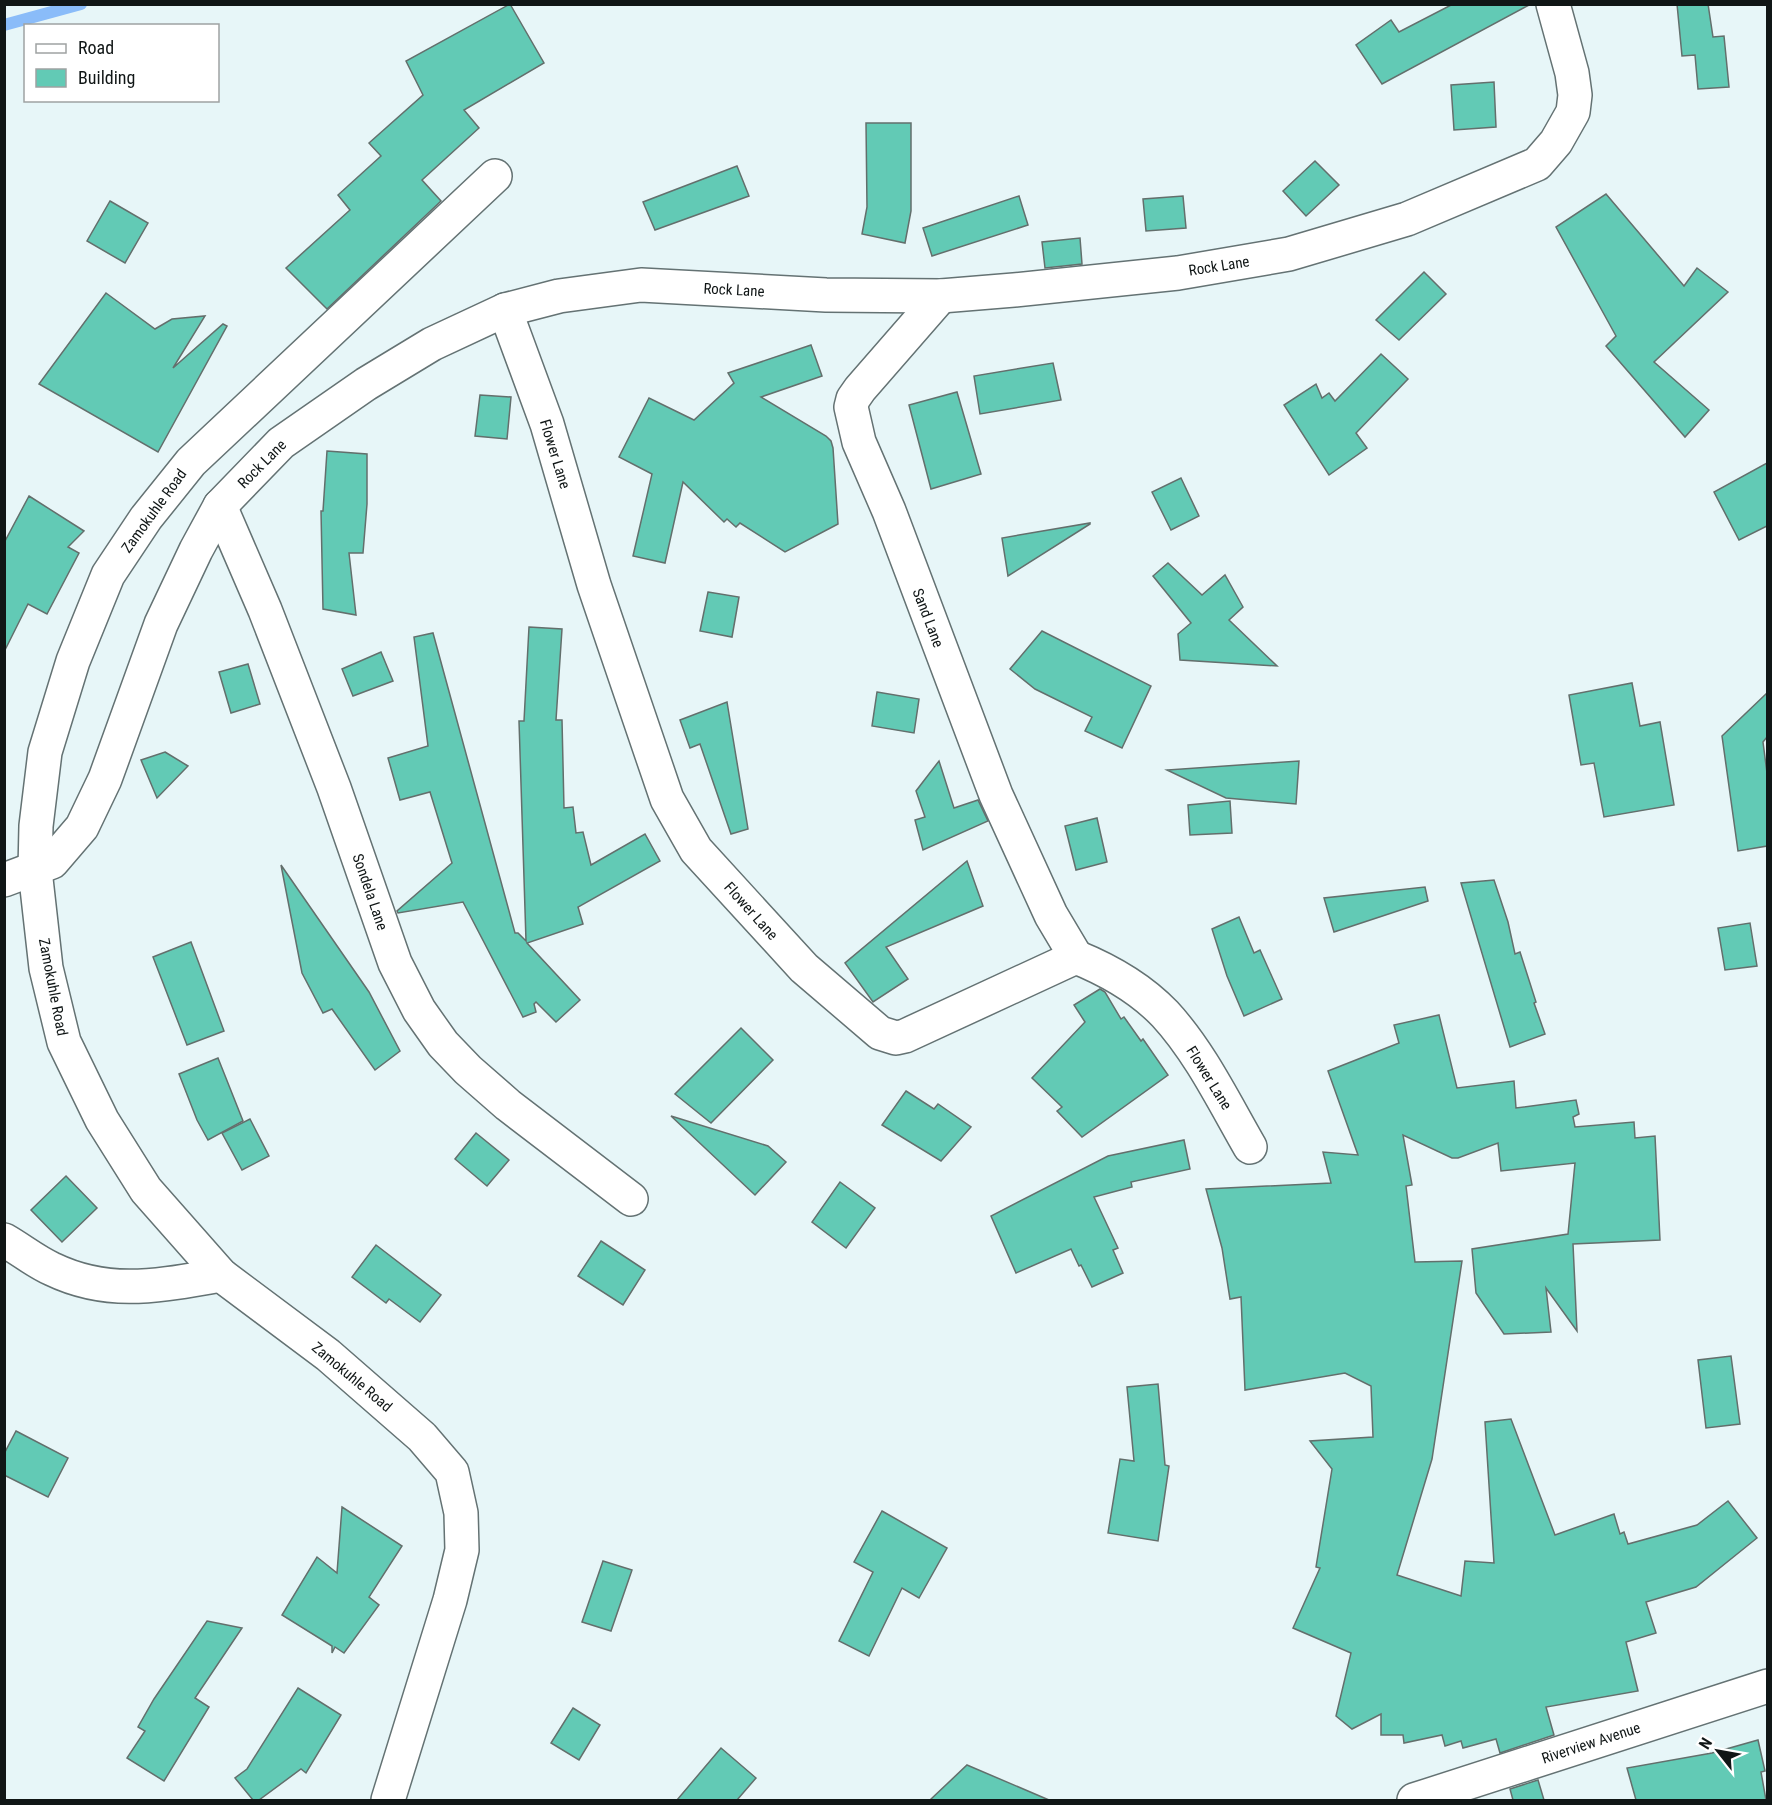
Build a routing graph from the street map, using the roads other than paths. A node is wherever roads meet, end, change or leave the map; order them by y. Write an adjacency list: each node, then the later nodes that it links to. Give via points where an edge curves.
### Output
1 (1553, 4): 3 (street, Rock Lane, via 1575,95 1566,127 1537,164 1407,219 1289,254 1178,273)
2 (495, 176): 6 (street, Zamokuhle Road, via 191,462 146,518 108,575 69,673 45,752)
3 (941, 296): 4 (street, Rock Lane, via 826,295 641,285 559,296); 8 (street, Sand Lane, via 860,389 851,407 853,421 996,795 1051,915)
4 (505, 310): 5 (street, Rock Lane, via 432,344 356,390 281,443); 8 (street, Flower Lane, via 547,424 594,585 667,799 696,850 804,968 869,1025 889,1037 905,1036)
5 (220, 506): 6 (street, Rock Lane, via 161,624 105,779 82,827 52,862); 10 (street, Sondela Lane, via 334,788 395,963 419,1010 443,1044 476,1077)
6 (35, 870): 7 (street, Rock Lane); 12 (street, Zamokuhle Road, via 46,968 64,1042 102,1120 146,1190)
7 (4, 880)
8 (1076, 957): 9 (street, Flower Lane, via 1126,982 1164,1014 1201,1062)
9 (1250, 1147)
10 (631, 1199)
11 (4, 1240): 12 (street, via 52,1269 98,1286 139,1287)
12 (221, 1275): 14 (street, Zamokuhle Road, via 328,1355 422,1437 452,1472 461,1513 462,1550)
13 (1767, 1686): 15 (street, Riverview Avenue)
14 (388, 1800)
15 (1414, 1800)

